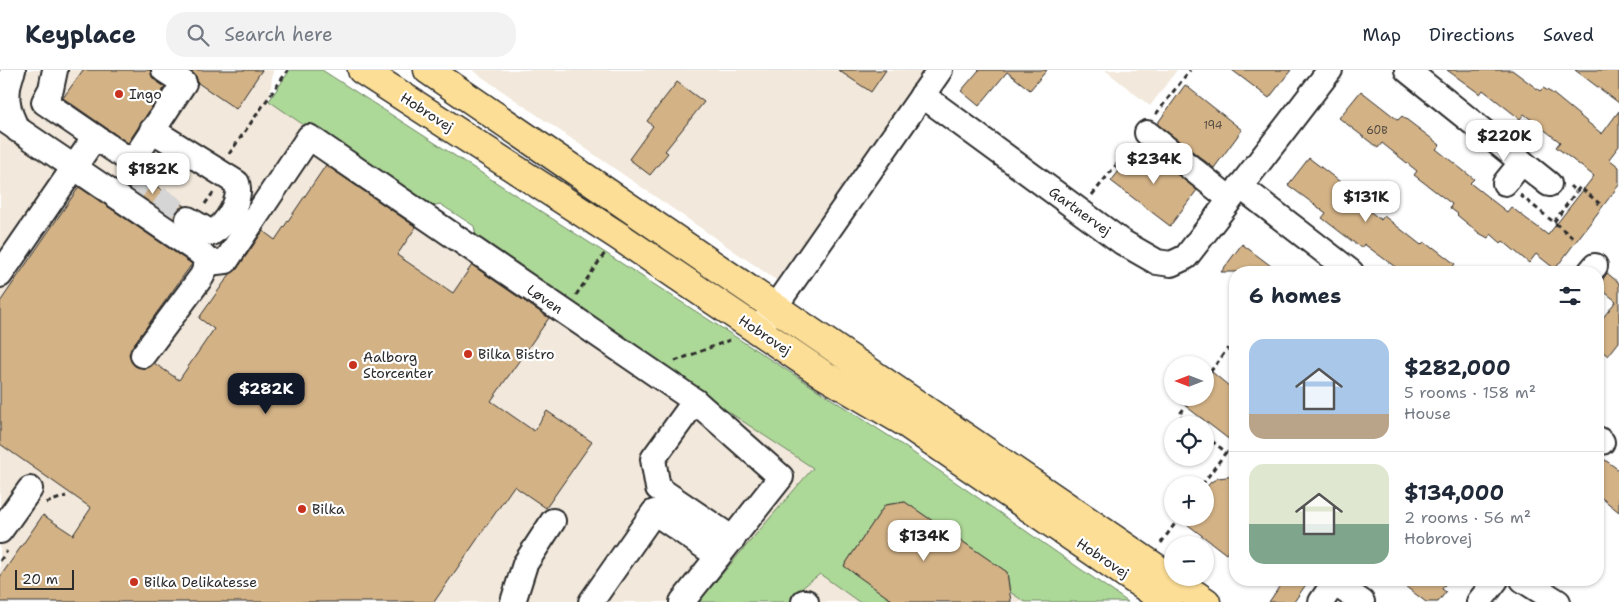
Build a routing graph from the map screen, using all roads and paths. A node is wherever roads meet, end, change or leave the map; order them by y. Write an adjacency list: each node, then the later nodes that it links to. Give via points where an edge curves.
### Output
1 (13, 70): 12 (street, via 7,85)
2 (55, 70): 15 (street, via 44,102)
3 (164, 70): 13 (street, via 184,83)
4 (287, 70): 11 (path)
5 (362, 70): 26 (main road, Hobrovej)
6 (428, 70): 31 (main road, Hobrovej)
7 (940, 70): 10 (street)
8 (1330, 70): 22 (street, Gartnervej)
9 (1407, 70): 16 (street)
10 (922, 95): 22 (street, Gartnervej, via 1122,242 1158,262 1171,264 1186,257); 31 (street)
11 (254, 119)
12 (9, 123): 17 (street)
13 (152, 130): 15 (street, via 132,162); 24 (street, via 238,183 240,192 219,229 212,233)
14 (1147, 133): 22 (street)
15 (91, 142): 17 (street); 18 (street)
16 (1522, 162): 19 (street); 20 (street)
17 (74, 167): 28 (street, via 199,252); 30 (street)
18 (128, 176)
19 (1549, 184): 21 (path, via 1556,174)
20 (1508, 189): 25 (path)
21 (1576, 192): 23 (path, via 1580,188); 25 (path)
22 (1235, 193): 29 (street)
23 (1601, 205)
24 (188, 219)
25 (1554, 222): 27 (path)
26 (618, 235): 32 (path); 33 (main road, Hobrovej)
27 (1576, 240)
28 (207, 263): 32 (street, Løven, via 226,261 309,137); 35 (street, via 202,276)
29 (1342, 266)
30 (0, 275)
31 (775, 307): 33 (street); 48 (main road, Hobrovej)
32 (564, 312): 37 (street, Løven)
33 (758, 331): 37 (path); 55 (main road, Hobrovej, via 904,422)
34 (1228, 348): 36 (path)
35 (143, 355)
36 (1214, 367)
37 (649, 370): 38 (street, Løven)
38 (695, 402): 47 (street, via 653,459 658,488); 47 (street, Løven, via 781,477)
39 (1186, 406): 40 (path)
40 (1180, 416)
41 (1214, 443): 42 (path, via 1226,452)
42 (1209, 476)
43 (30, 489): 46 (street)
44 (553, 521): 52 (street, via 525,564)
45 (1173, 526): 48 (path)
46 (0, 531)
47 (726, 547): 53 (street, via 654,512); 54 (street, Løven)
48 (1147, 562): 56 (main road, Hobrovej)
49 (1491, 586): 58 (street)
50 (1533, 586): 59 (street)
51 (1328, 588): 57 (street)
52 (513, 602)
53 (591, 602)
54 (682, 602)
55 (1166, 602)
56 (1206, 602)
57 (1362, 602)
58 (1479, 602)
59 (1558, 602)

